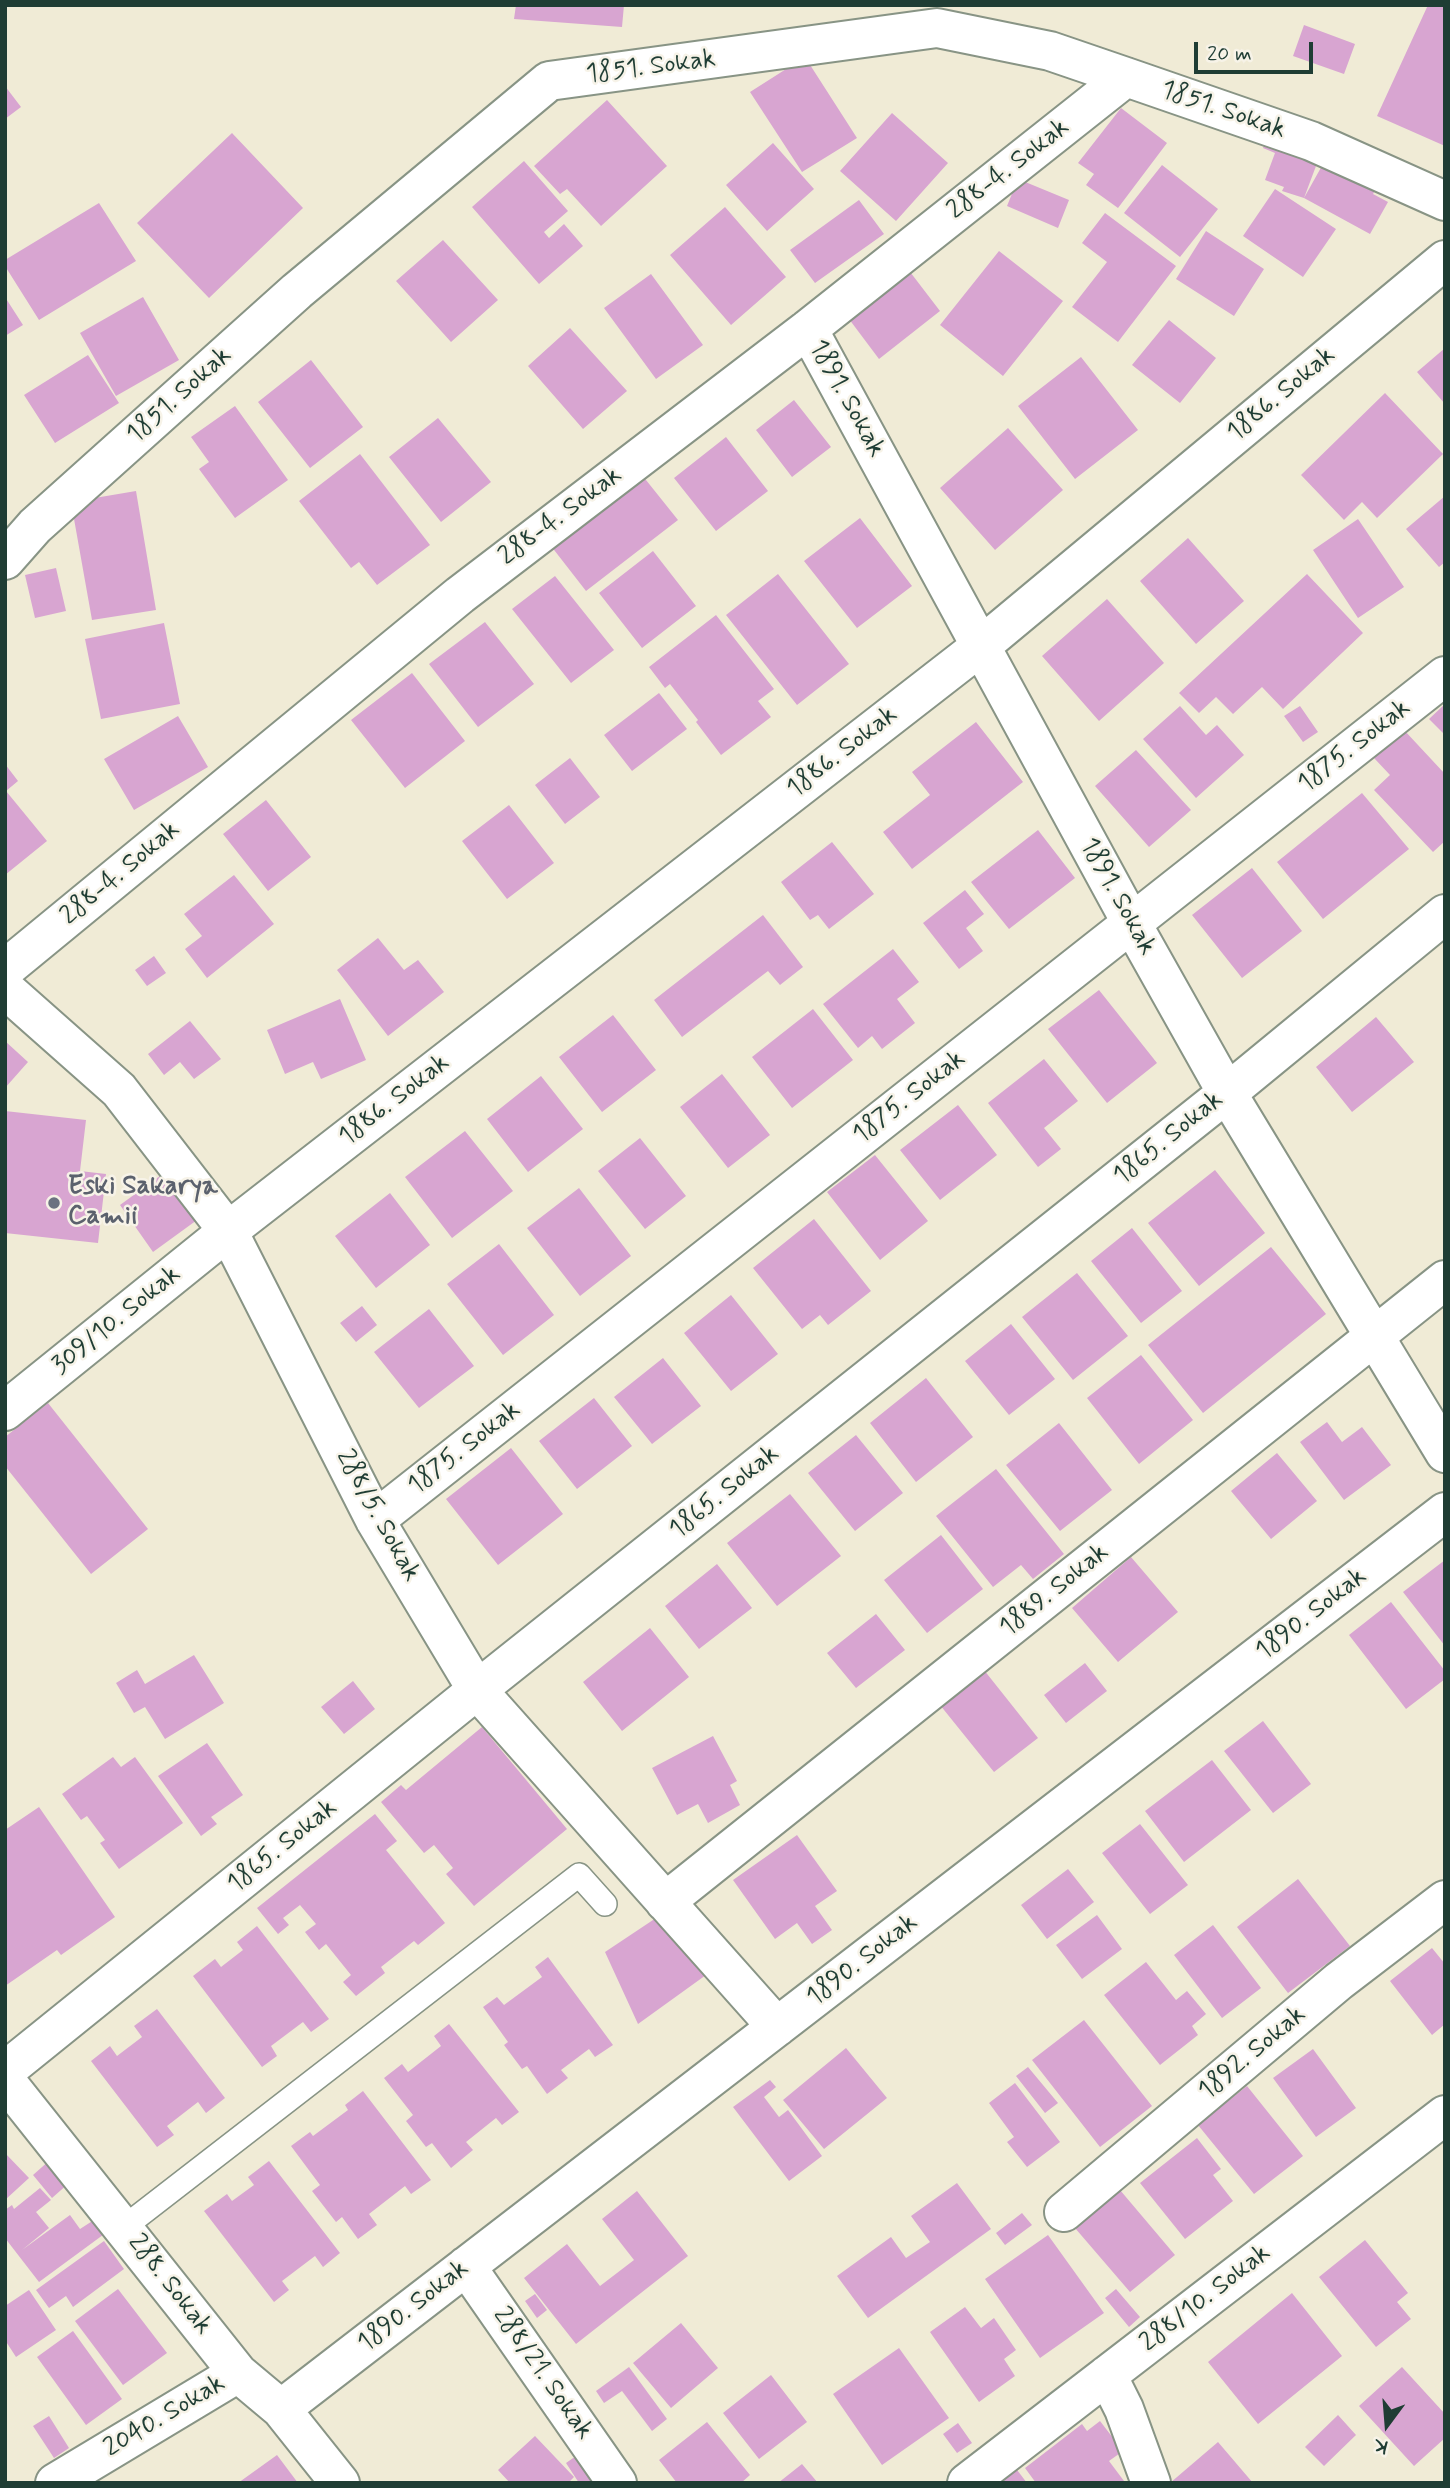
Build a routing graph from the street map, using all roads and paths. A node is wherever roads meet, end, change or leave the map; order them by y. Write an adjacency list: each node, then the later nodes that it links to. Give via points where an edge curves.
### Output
1 (1126, 77): 2 (street, 1851. Sokak, via 1311,141); 4 (street, 288-4. Sokak); 5 (street, 1851. Sokak, via 1050,51 937,27 550,81 298,291)
2 (1445, 201)
3 (1445, 260): 6 (street, 1886. Sokak)
4 (808, 329): 6 (street, 1891. Sokak); 10 (street, 288-4. Sokak, via 460,594)
5 (6, 557)
6 (981, 646): 9 (street, 1891. Sokak); 13 (street, 1886. Sokak)
7 (1445, 676): 9 (street, 1875. Sokak)
8 (1445, 914): 12 (street, 1865. Sokak)
9 (1132, 924): 12 (street, 1891. Sokak); 19 (street, 1875. Sokak)
10 (5, 969)
11 (5, 989): 13 (street, 288/5. Sokak, via 119,1090)
12 (1227, 1093): 15 (street, 1891. Sokak); 20 (street, 1865. Sokak)
13 (228, 1231): 16 (street, 309/10. Sokak); 19 (street, 288/5. Sokak)
14 (1445, 1280): 15 (street, 1889. Sokak)
15 (1374, 1337): 17 (street, 1891. Sokak); 22 (street, 1889. Sokak)
16 (5, 1411)
17 (1445, 1453)
18 (1445, 1512): 24 (street, 1890. Sokak)
19 (375, 1520): 20 (street, 288/5. Sokak)
20 (477, 1690): 22 (street, 288/5. Sokak); 25 (street, 1865. Sokak)
21 (1445, 1900): 28 (street, 1892. Sokak, via 1339,1982)
22 (664, 1902): 24 (street, 288/5. Sokak)
23 (605, 1904): 29 (lane, via 579,1875)
24 (776, 2027): 30 (street, 1890. Sokak)
25 (5, 2071)
26 (5, 2080): 29 (street, 288. Sokak)
27 (1445, 2115): 32 (street, 288/10. Sokak)
28 (1063, 2212)
29 (123, 2228): 31 (street, 288. Sokak)
30 (466, 2266): 33 (street, 1890. Sokak); 36 (street, 288/21. Sokak)
31 (238, 2373): 33 (street, 288. Sokak); 34 (street, 2040. Sokak)
32 (1107, 2375): 37 (street, 288/10. Sokak); 38 (street)
33 (281, 2409): 35 (street, 288. Sokak)
34 (64, 2480)
35 (340, 2483)
36 (617, 2483)
37 (967, 2483)
38 (1151, 2483)

